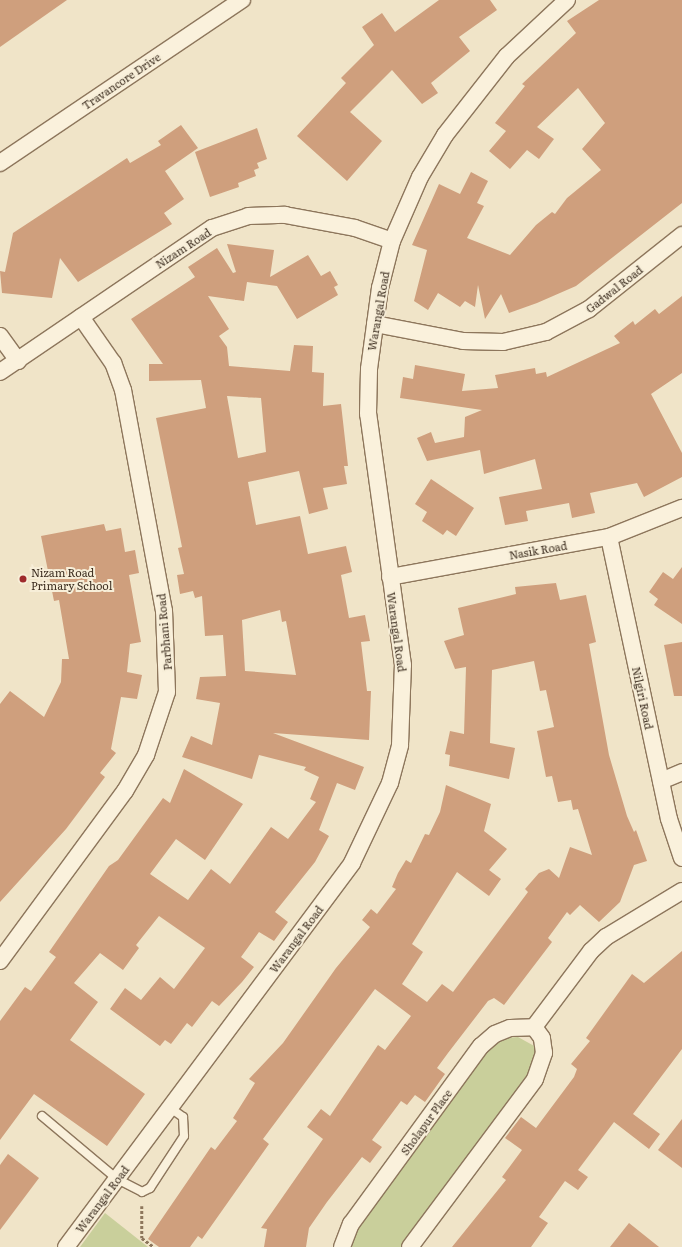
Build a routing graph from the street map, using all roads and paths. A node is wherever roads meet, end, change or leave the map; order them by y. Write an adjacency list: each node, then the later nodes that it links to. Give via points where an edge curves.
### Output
1 (242, 0): 3 (street, Travancore Drive)
2 (567, 0): 5 (street, Warangal Road, via 507,56 445,135 420,177)
3 (0, 163)
4 (682, 235): 7 (street, Gadwal Road, via 589,309 546,332 503,342 462,341)
5 (392, 241): 6 (street, Nizam Road, via 314,218 248,216 212,228); 7 (street, Warangal Road)
6 (81, 317): 9 (street, Nizam Road); 18 (street, Parbhani Road, via 113,363 123,390 164,611 167,692 146,755 125,791)
7 (374, 324): 13 (street, Warangal Road, via 368,414)
8 (0, 336): 9 (street)
9 (18, 361): 10 (street, Nizam Road)
10 (0, 372)
11 (682, 508): 12 (street, Nasik Road)
12 (609, 537): 13 (street, Nasik Road); 15 (street, Nilgiri Road)
13 (390, 576): 20 (street, Warangal Road, via 403,665 404,703 400,745 390,783 352,863)
14 (682, 772): 15 (street)
15 (661, 781): 16 (street, Nilgiri Road)
16 (682, 858)
17 (682, 891): 19 (street, via 606,937 591,951)
18 (0, 961)
19 (534, 1027): 26 (street, Sholapur Place, via 510,1028 495,1034 481,1046 351,1224); 27 (street, via 542,1038 544,1053 534,1079)
20 (170, 1108): 22 (street, Warangal Road); 23 (lane, via 183,1117 184,1136 150,1188)
21 (42, 1116): 22 (lane)
22 (117, 1179): 23 (lane); 24 (street, Warangal Road)
23 (142, 1192): 25 (path, via 142,1238)
24 (66, 1247)
25 (154, 1247)
26 (342, 1247)
27 (410, 1247)

